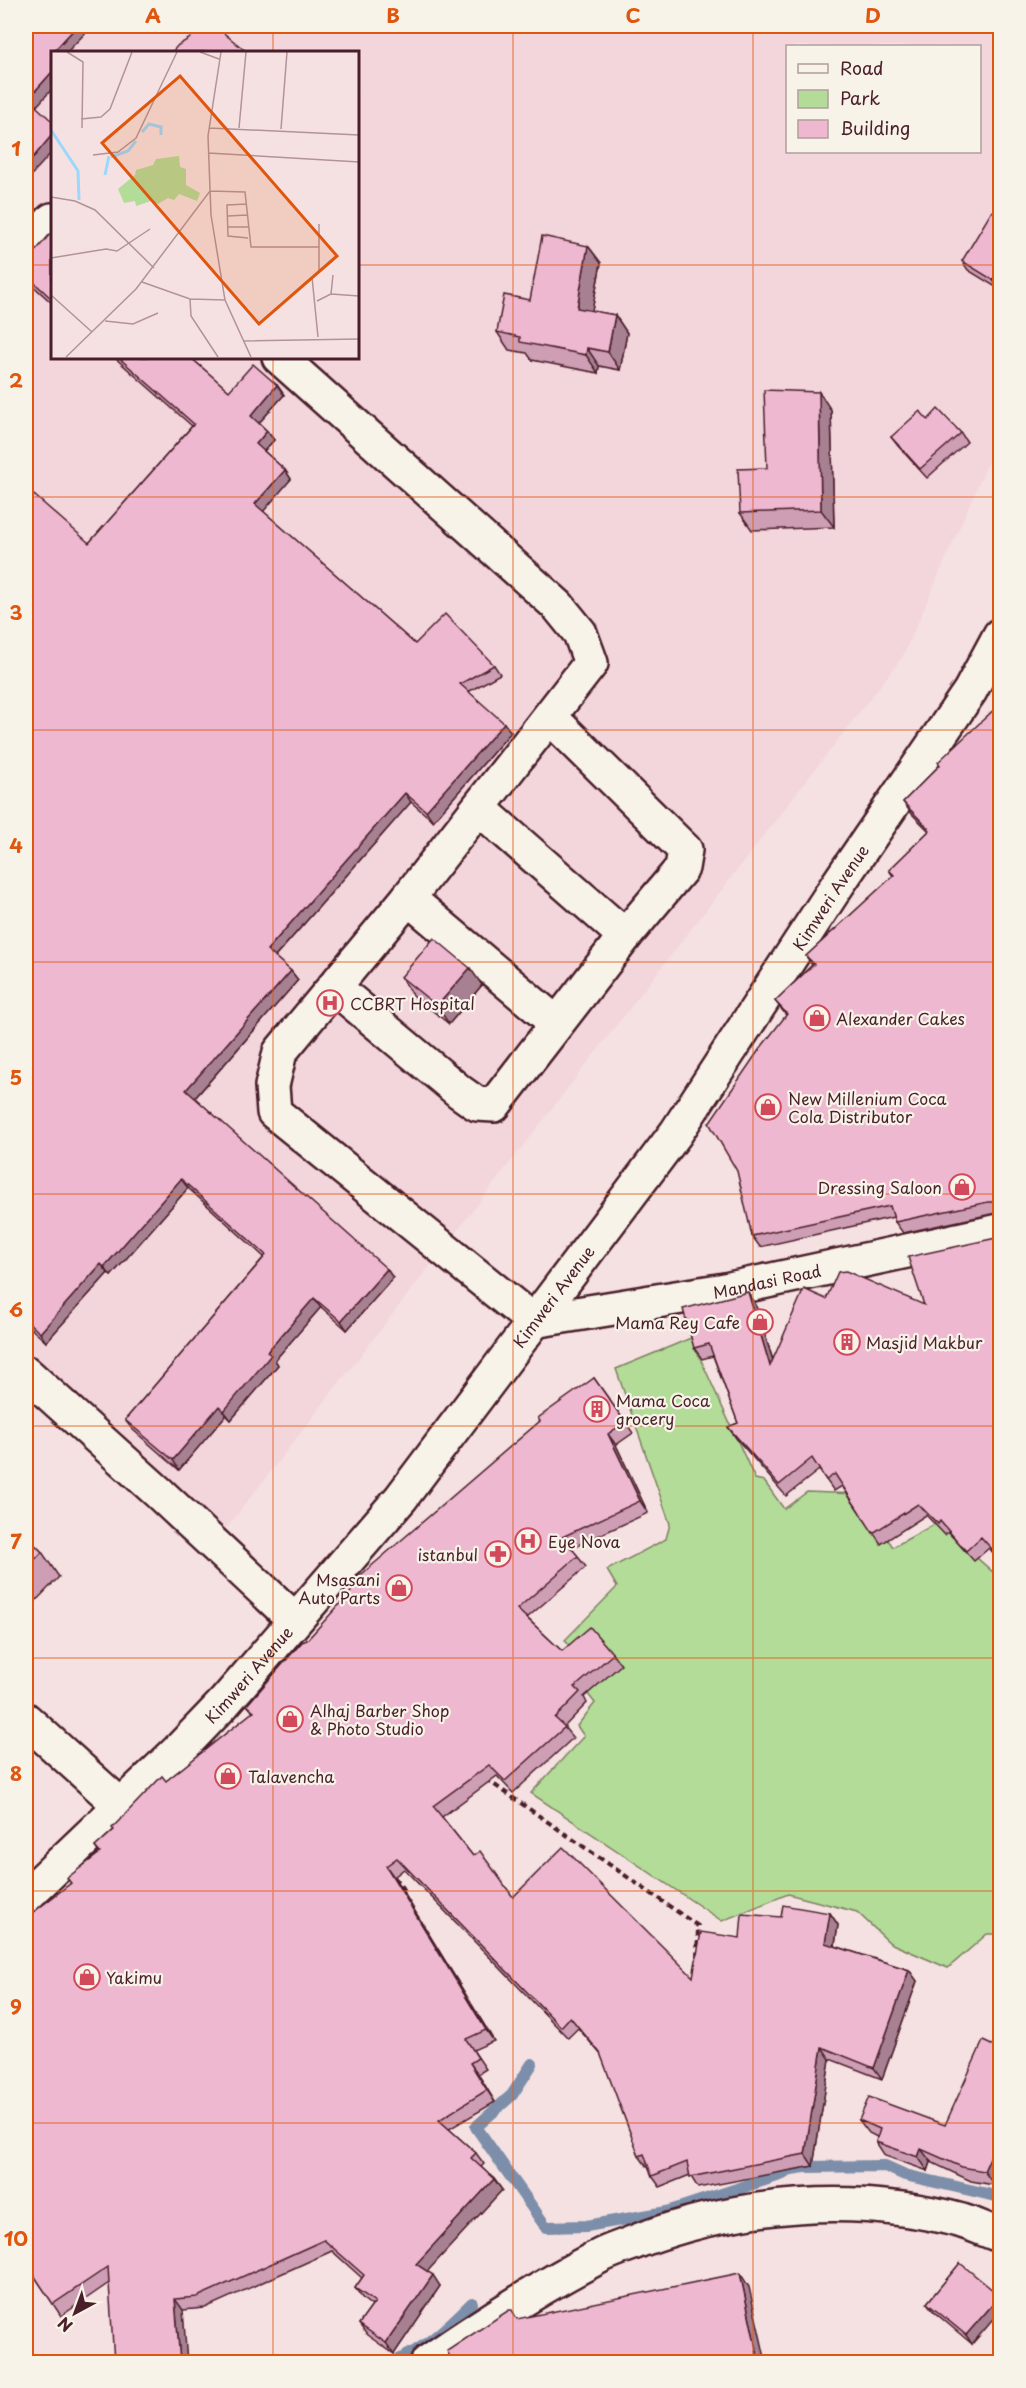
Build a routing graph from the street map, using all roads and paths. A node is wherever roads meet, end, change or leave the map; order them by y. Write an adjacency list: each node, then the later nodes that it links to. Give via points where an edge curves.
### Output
1 (51, 221): 2 (street)
2 (26, 251)
3 (280, 358): 5 (street, via 558,606 580,633 591,663)
4 (1000, 635): 12 (street, Kimweri Avenue, via 969,691 676,1133)
5 (550, 717): 6 (street); 8 (street, via 685,850 682,868)
6 (480, 809): 7 (street); 8 (street)
7 (408, 898): 9 (street); 10 (street)
8 (625, 936): 10 (street)
9 (334, 987): 10 (street, via 477,1104 494,1105); 12 (street, via 280,1052 272,1086 274,1112)
10 (556, 1023)
11 (1000, 1231): 12 (street, Mandasi Road, via 725,1290)
12 (533, 1321): 14 (street, Kimweri Avenue, via 402,1498)
13 (26, 1373): 14 (street)
14 (295, 1620): 17 (street, Kimweri Avenue, via 224,1703)
15 (26, 1720): 17 (street)
16 (482, 1777): 21 (path, via 698,1926)
17 (120, 1805): 19 (street, Kimweri Avenue)
18 (389, 1871): 20 (path, via 403,1889)
19 (26, 1896)
20 (402, 1906)
21 (697, 1969)
22 (1000, 2235): 23 (street, via 962,2221 889,2208 820,2205 741,2211 674,2227 600,2256 507,2308)
23 (428, 2362)

